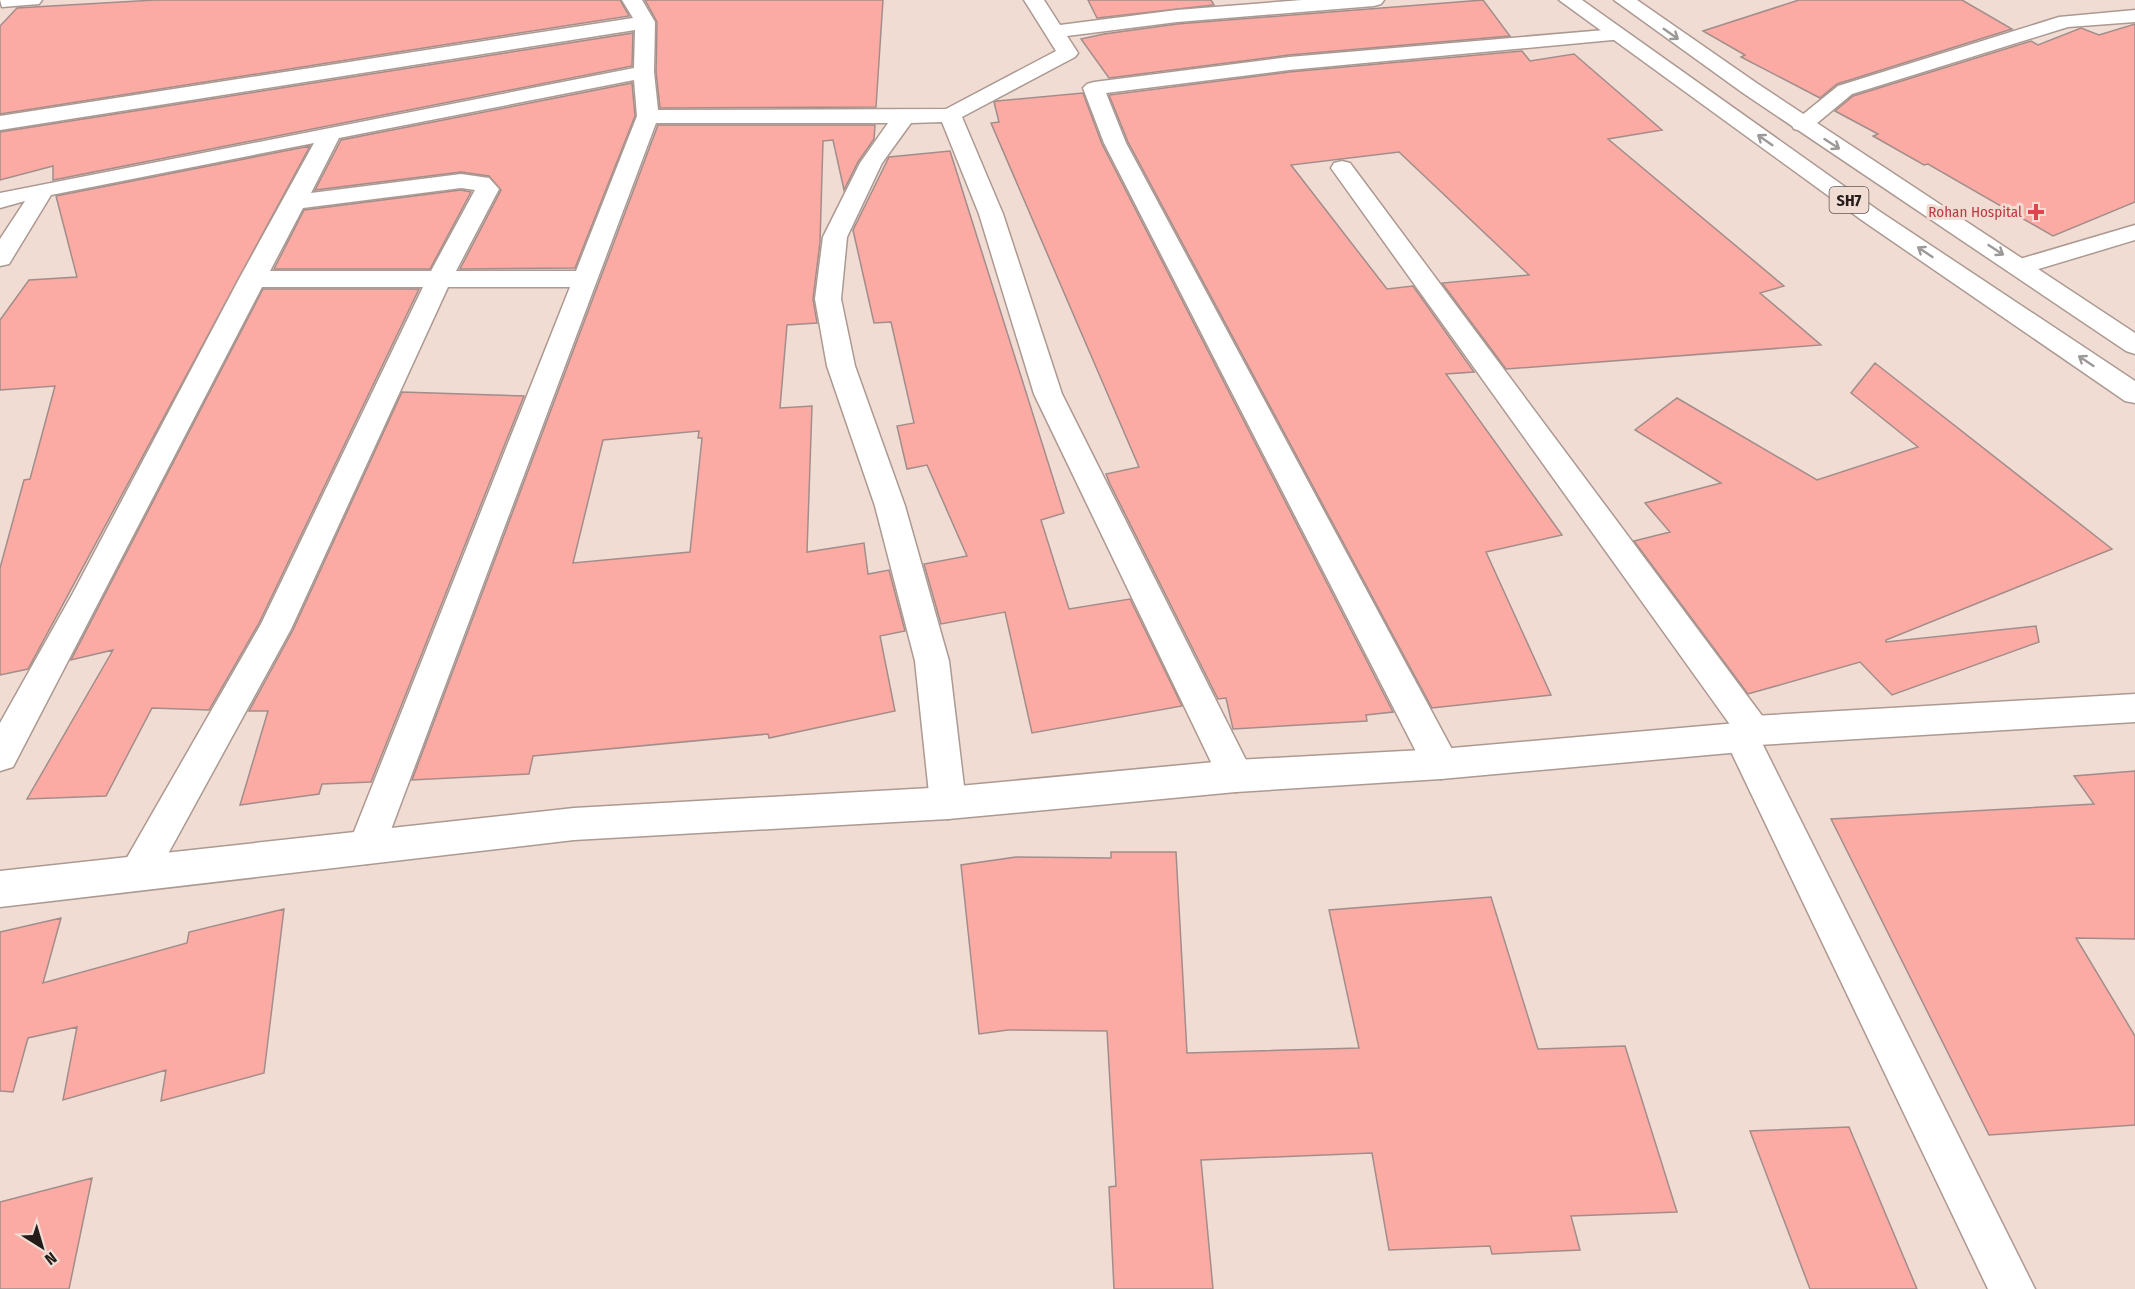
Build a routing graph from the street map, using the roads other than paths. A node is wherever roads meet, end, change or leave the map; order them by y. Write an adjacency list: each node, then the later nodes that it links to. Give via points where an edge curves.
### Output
1 (32, 0): 7 (street)
2 (632, 0): 10 (street)
3 (1034, 0): 11 (street)
4 (1374, 0): 8 (street)
5 (1569, 0): 12 (street, SH7)
6 (1624, 0): 20 (street, SH7, one-way to 20)
7 (2, 2)
8 (1172, 8): 11 (street)
9 (2135, 16): 20 (street, via 2066,21 1845,90)
10 (645, 22): 14 (street); 19 (street)
11 (1055, 32): 13 (street)
12 (1616, 35): 15 (street, via 1330,59); 33 (street, SH7, one-way to 12, via 1871,216)
13 (1068, 54): 15 (street); 16 (street)
14 (644, 72): 17 (street); 21 (street)
15 (1094, 88): 37 (street, via 1115,143)
16 (950, 115): 18 (street); 38 (street, via 991,214 1048,394)
17 (648, 116): 18 (street); 31 (street)
18 (904, 117): 39 (street, via 871,163 835,237 828,299 841,366 890,506 932,661)
19 (0, 123)
20 (1802, 124): 28 (street, SH7, one-way to 28)
21 (330, 135): 23 (street); 25 (street)
22 (1342, 168): 35 (street)
23 (43, 190): 24 (street); 27 (street)
24 (0, 201)
25 (293, 202): 29 (street); 30 (street, via 441,183 481,183 487,189)
26 (2135, 232): 28 (street)
27 (0, 259)
28 (2022, 266): 32 (street, SH7)
29 (252, 279): 30 (street); 36 (street)
30 (439, 279): 31 (street); 41 (street, via 275,629)
31 (585, 279): 40 (street)
32 (2135, 345)
33 (2135, 393)
34 (2135, 708): 35 (street)
35 (1748, 734): 37 (street); 43 (street)
36 (0, 756)
37 (1441, 765): 38 (street)
38 (1236, 776): 39 (street)
39 (948, 803): 40 (street, via 574,824)
40 (367, 847): 41 (street)
41 (138, 873): 42 (street)
42 (0, 889)
43 (2012, 1289)

